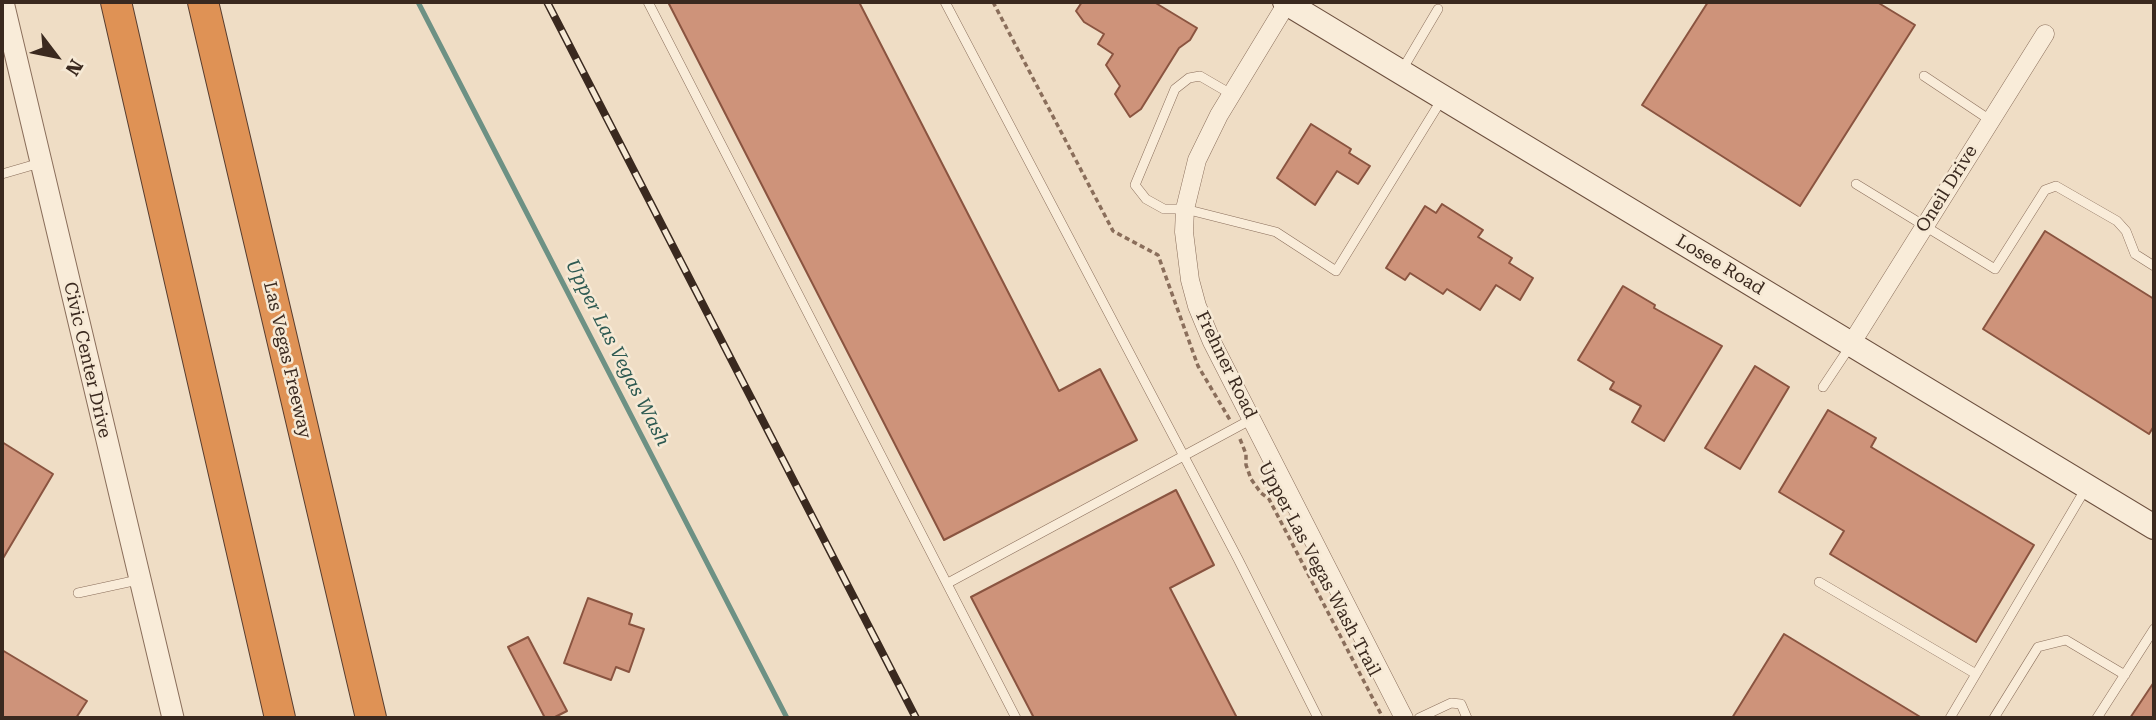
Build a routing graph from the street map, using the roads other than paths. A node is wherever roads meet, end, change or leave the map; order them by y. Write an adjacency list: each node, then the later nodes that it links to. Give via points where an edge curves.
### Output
1 (3, 2): 14 (street, Civic Center Drive)
2 (116, 2): 34 (highway)
3 (202, 2): 35 (highway, Las Vegas Freeway)
4 (648, 2): 28 (lane)
5 (944, 2): 23 (lane)
6 (1286, 2): 9 (main road, Losee Road); 11 (street, Frehner Road)
7 (1438, 9): 9 (lane)
8 (2045, 34): 13 (street, Oneil Drive)
9 (1401, 72): 12 (main road, Losee Road)
10 (1924, 76): 13 (lane)
11 (1231, 94): 17 (street, Frehner Road, via 1197,160); 17 (lane, via 1200,76 1189,78 1175,89 1165,109 1135,185 1146,199 1164,209)
12 (1443, 97): 17 (lane, via 1336,271 1276,232); 20 (main road, Losee Road)
13 (1990, 120): 18 (street, Oneil Drive)
14 (40, 163): 15 (lane); 26 (street, Civic Center Drive)
15 (2, 174)
16 (1856, 184): 18 (lane)
17 (1185, 209): 22 (street, Frehner Road, via 1185,255 1197,306)
18 (1924, 225): 19 (lane, via 1995,269 2045,190 2056,186 2118,221 2135,254); 20 (street, Oneil Drive)
19 (2154, 266)
20 (1852, 344): 21 (lane); 24 (main road, Losee Road)
21 (1823, 387)
22 (1252, 419): 23 (lane); 38 (street, Frehner Road)
23 (1184, 458): 28 (lane); 37 (lane)
24 (2087, 486): 25 (main road, Losee Road); 31 (lane)
25 (2154, 527)
26 (138, 580): 29 (lane); 33 (street, Civic Center Drive)
27 (1819, 582): 31 (lane)
28 (948, 583): 36 (lane)
29 (78, 593)
30 (2154, 629): 32 (lane)
31 (1976, 674): 41 (lane)
32 (2125, 675): 42 (lane, via 2066,640 2038,647); 43 (lane)
33 (173, 718)
34 (280, 718)
35 (371, 718)
36 (1016, 718)
37 (1318, 718)
38 (1404, 718)
39 (1419, 718): 40 (lane, via 1451,703 1461,704)
40 (1468, 718)
41 (1950, 718)
42 (1994, 718)
43 (2097, 718)

